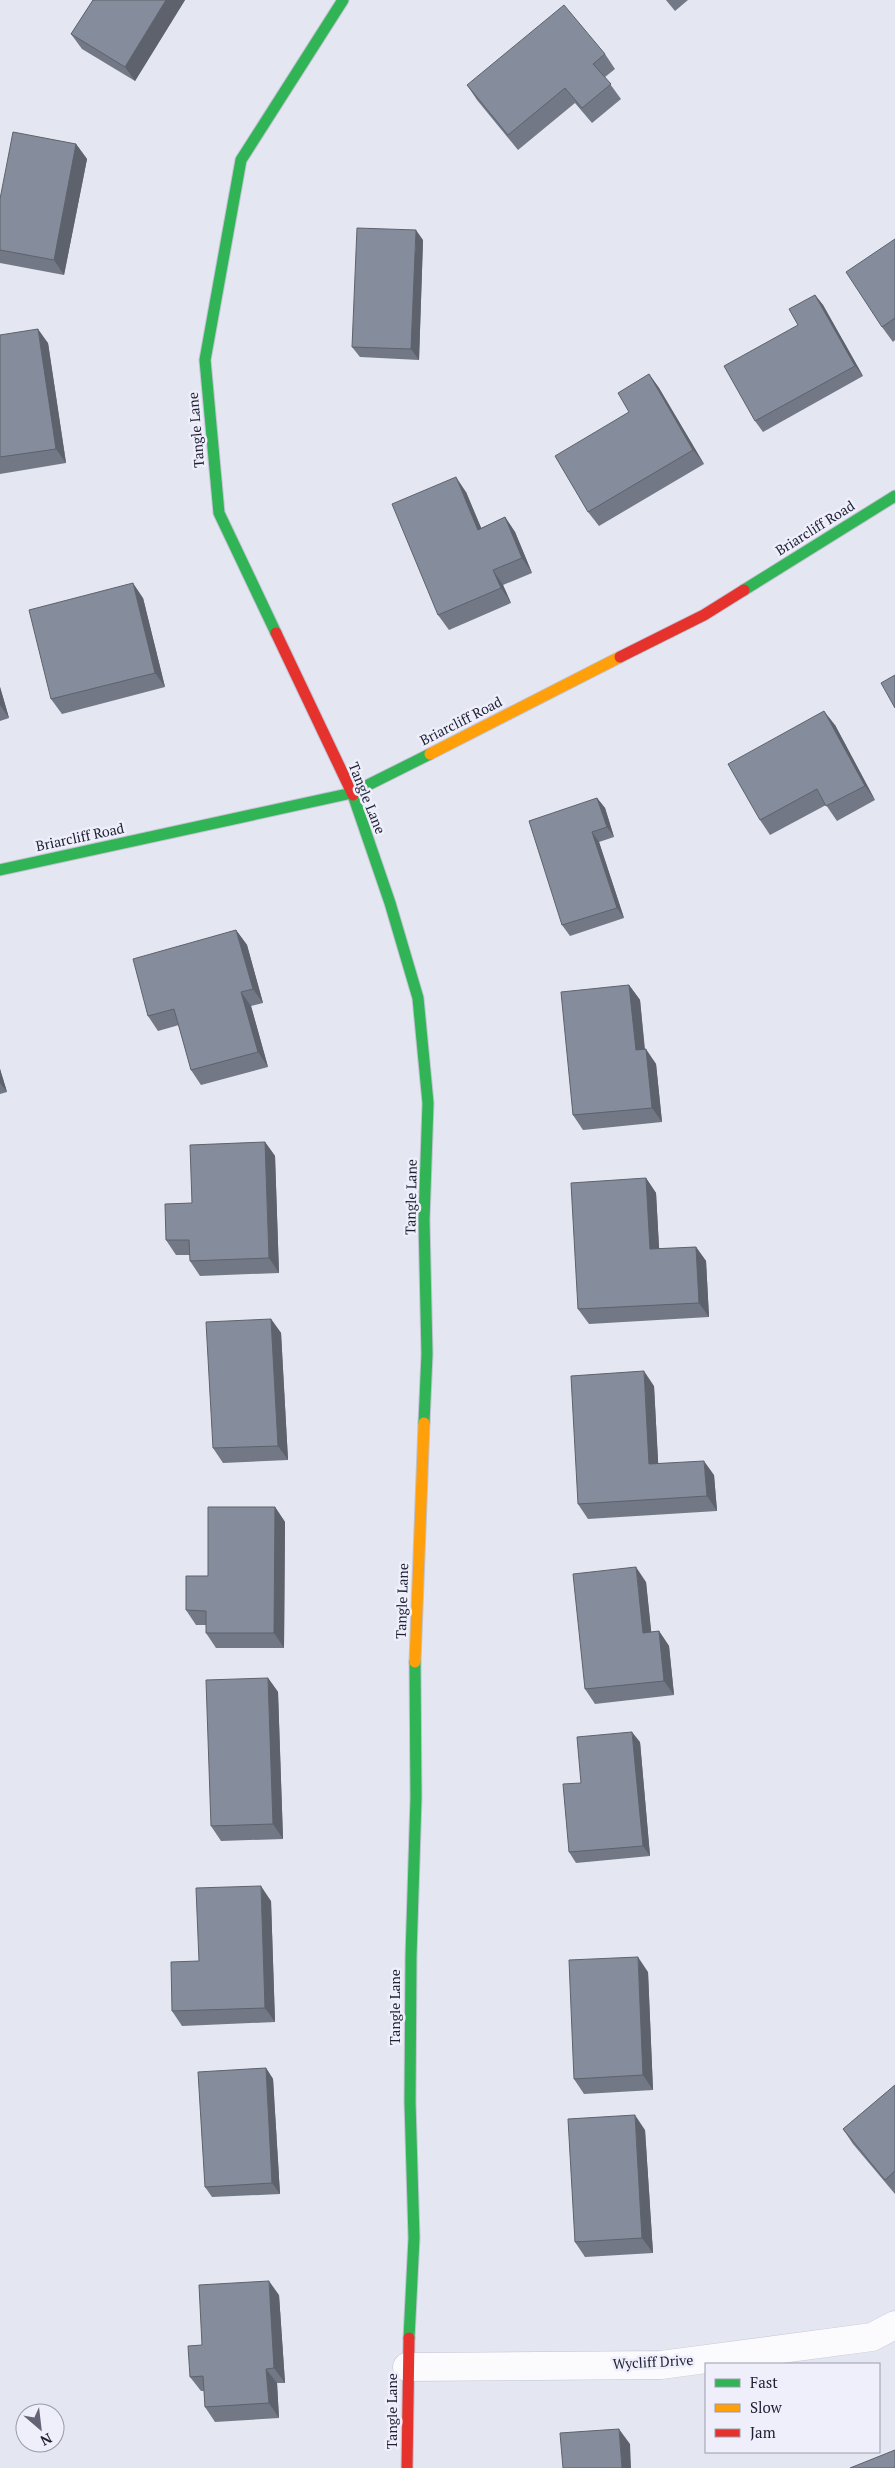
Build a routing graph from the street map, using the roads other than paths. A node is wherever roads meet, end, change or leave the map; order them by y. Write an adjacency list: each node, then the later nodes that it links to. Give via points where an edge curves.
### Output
1 (343, 0): 3 (street, Tangle Lane, via 241,160 205,360 219,513)
2 (895, 496): 3 (street, Briarcliff Road, via 704,615)
3 (352, 793): 4 (street, Briarcliff Road); 6 (street, Tangle Lane, via 418,998 428,1103 424,1220 427,1354 415,1638 416,1798 411,1956 414,2238)
4 (0, 870)
5 (895, 2325): 6 (street, Wycliff Drive, via 872,2337 661,2364)
6 (407, 2367): 7 (street, Tangle Lane)
7 (407, 2468)

